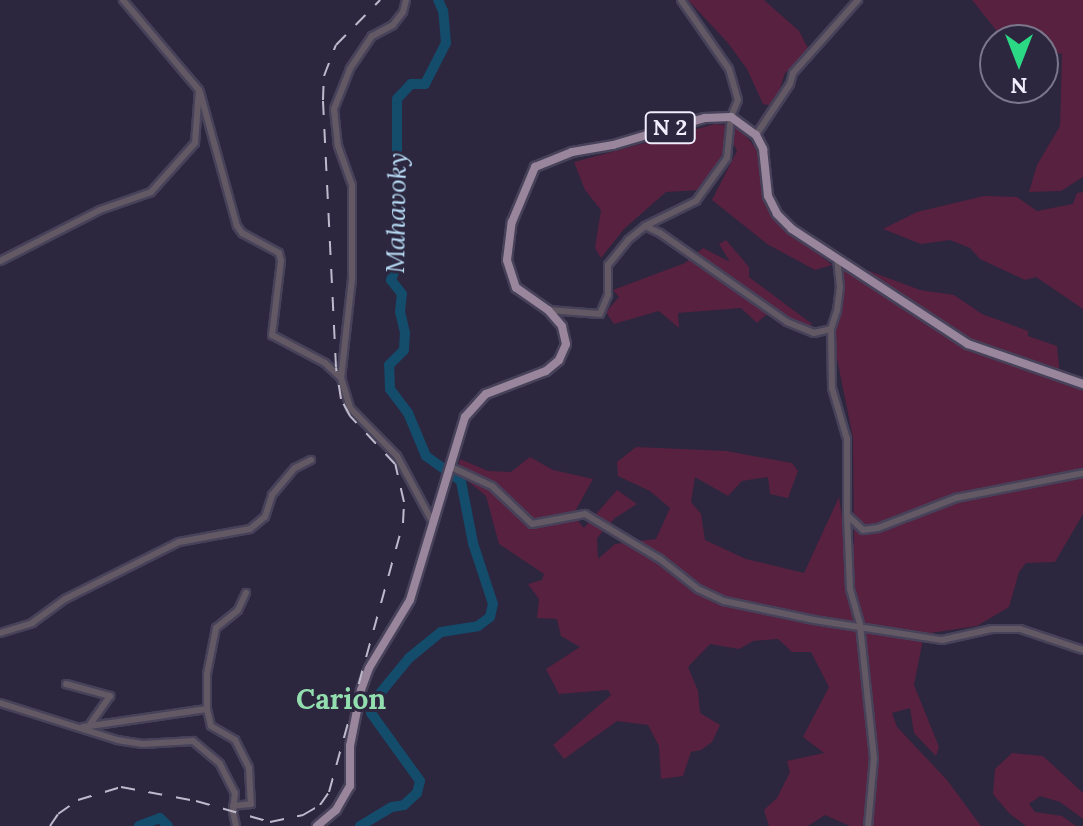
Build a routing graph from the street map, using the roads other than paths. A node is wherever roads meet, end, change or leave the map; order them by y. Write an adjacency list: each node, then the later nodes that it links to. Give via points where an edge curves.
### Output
1 (123, 0): 5 (street)
2 (406, 0): 13 (street, via 393,25 372,36 350,69 334,109 338,146 352,185 352,279)
3 (681, 0): 6 (street, via 729,69 738,100)
4 (858, 0): 7 (street, via 793,73)
5 (199, 90): 10 (street, via 195,143 157,186); 13 (street, via 237,226 279,253 272,335 325,363)
6 (731, 117): 7 (main road, N 2); 8 (street, via 727,158 696,201); 11 (main road, N 2, via 705,118 572,152 535,167 512,222 507,260 516,288)
7 (756, 135): 9 (main road, via 763,149 768,196 777,214)
8 (645, 226): 11 (street, via 608,265 608,295 600,314); 12 (street, via 787,322 814,333)
9 (837, 259): 12 (street, via 840,287); 14 (main road, via 968,344)
10 (0, 261)
11 (548, 310): 16 (main road, N 2, via 562,326 566,344 559,360 546,371 499,387 474,405 460,430)
12 (831, 329): 18 (street, via 832,388 847,439)
13 (341, 378): 19 (street, via 350,408 397,456)
14 (1083, 384)
15 (311, 460): 22 (street, via 295,468 272,495 265,517 250,529 179,542 65,599 32,623)
16 (451, 467): 19 (main road, N 2); 21 (street, via 492,486 532,524 585,514 724,601)
17 (1083, 473): 18 (street, via 956,498 878,528 863,530)
18 (847, 515): 21 (street, via 850,589)
19 (432, 521): 30 (main road, N 2, via 410,600 361,690 346,798)
20 (246, 593): 26 (street, via 238,610 216,628)
21 (860, 625): 23 (street, via 942,640 1020,629); 31 (street, via 874,758)
22 (0, 633)
23 (1083, 650)
24 (66, 684): 27 (street, via 110,696)
25 (0, 703): 27 (street)
26 (207, 709): 27 (street); 28 (street, via 211,726 235,740 249,768 251,804)
27 (85, 727): 28 (street, via 96,735 143,744 193,741 220,764 235,793)
28 (233, 806): 29 (street)
29 (236, 826)
30 (317, 826)
31 (868, 826)

